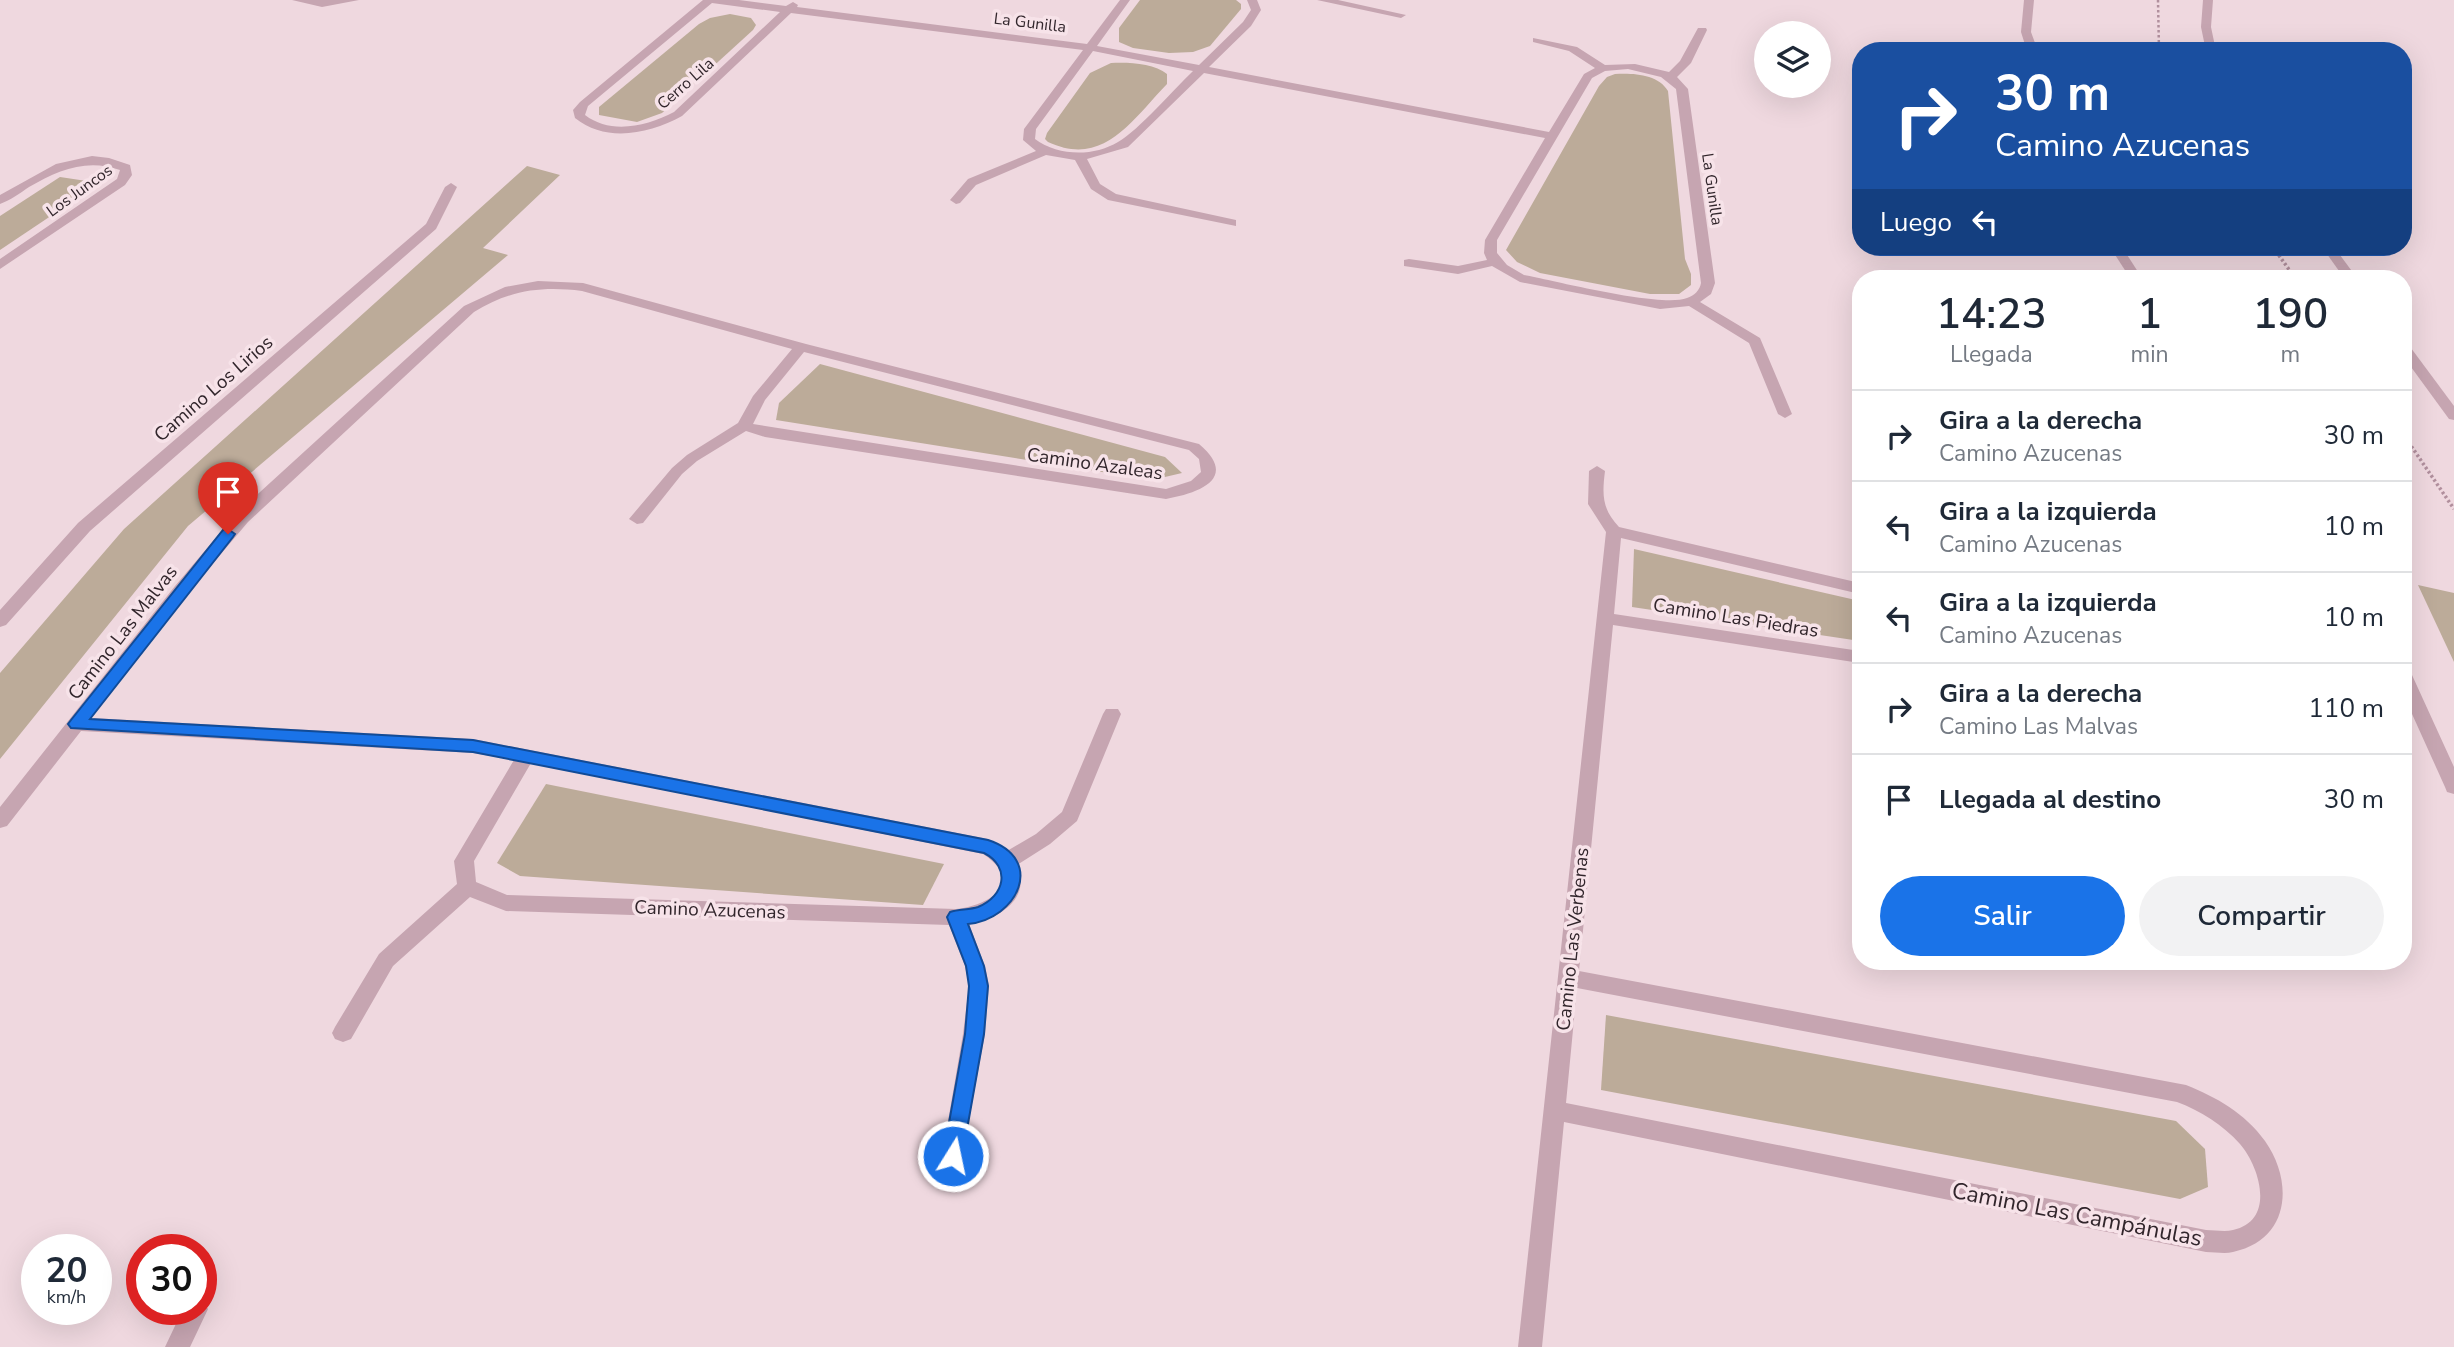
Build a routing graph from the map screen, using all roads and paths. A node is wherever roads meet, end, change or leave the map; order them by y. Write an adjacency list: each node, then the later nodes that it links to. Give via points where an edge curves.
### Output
1 (297, 0): 2 (street, via 322,4)
2 (354, 0)
3 (712, 0): 12 (street, La Gunilla); 12 (street, Cerro Lila, via 584,104 579,116 590,124 621,130 662,124)
4 (799, 0): 12 (street, Cerro Lila)
5 (1125, 0): 19 (street, La Gunilla)
6 (1252, 0): 7 (street); 20 (street, via 1254,16)
7 (1259, 0)
8 (1322, 0): 13 (street)
9 (2029, 0): 16 (street, via 2026,32)
10 (2158, 0): 17 (path)
11 (2208, 0): 18 (street)
12 (788, 10): 19 (street, La Gunilla)
13 (1401, 15)
14 (1702, 30): 22 (street, via 1685,63)
15 (1537, 40): 21 (street, via 1573,49)
16 (2030, 42)
17 (2159, 42)
18 (2209, 42)
19 (1092, 48): 20 (street, La Gunilla); 24 (street, La Gunilla, via 1030,129 1029,140)
20 (1201, 67): 23 (street, La Gunilla); 25 (street, via 1124,144)
21 (1603, 68): 22 (street, via 1638,67); 23 (street, via 1588,76)
22 (1671, 77): 34 (street, La Gunilla, via 1682,89 1708,283 1706,291)
23 (1553, 136): 30 (street, via 1491,240)
24 (1046, 151): 25 (street); 28 (street, via 972,182)
25 (1080, 156): 29 (street, via 1096,186 1112,197)
26 (451, 187): 47 (street, Camino Los Lirios, via 431,226 84,527)
27 (0, 200): 32 (street, Los Juncos, via 64,164 93,160 126,168 121,182)
28 (956, 200)
29 (1232, 223)
30 (1494, 262): 31 (street, via 1458,270); 34 (street, via 1520,278 1660,305)
31 (1409, 263)
32 (0, 265)
33 (511, 288): 35 (street, Camino Azaleas, via 546,283 583,287); 51 (street, Camino Las Malvas, via 469,309 242,518)
34 (1691, 302): 37 (street, via 1755,341)
35 (801, 347): 39 (street, via 758,400); 39 (street, Camino Azaleas, via 1194,447 1205,454 1209,474 1190,490 1166,494)
36 (2412, 359): 38 (street)
37 (1785, 414)
38 (2454, 416)
39 (744, 426): 43 (street, via 677,471)
40 (2412, 447): 42 (path)
41 (1597, 471): 44 (street, via 1593,503)
42 (2454, 509)
43 (638, 519)
44 (1614, 531): 45 (street); 46 (street, Camino Las Verbenas)
45 (1852, 586)
46 (1605, 618): 48 (street, Camino Las Piedras); 58 (street, Camino Las Verbenas)
47 (0, 621)
48 (1852, 656)
49 (2412, 695): 53 (street)
50 (1112, 714): 55 (street, via 1070,816)
51 (76, 724): 52 (street, via 473,746); 54 (street, Camino Las Malvas)
52 (526, 755): 55 (street, via 988,847); 56 (street, via 464,861)
53 (2454, 787)
54 (0, 821)
55 (1007, 861): 57 (street, Camino Azucenas, via 1012,877 1008,892 996,906 977,915)
56 (467, 887): 57 (street, Camino Azucenas, via 506,903); 59 (street, via 386,960)
57 (956, 917): 61 (street, via 979,986)
58 (1568, 978): 60 (street, Camino Las Verbenas); 60 (street, Camino Las Campánulas, via 2178,1092 2219,1111 2257,1147 2270,1171 2274,1194 2269,1216 2255,1232 2234,1241 2206,1241)
59 (343, 1033)
60 (1554, 1110): 64 (street, Camino Las Verbenas)
61 (953, 1156)
62 (188, 1325): 63 (street)
63 (177, 1347)
64 (1531, 1347)

